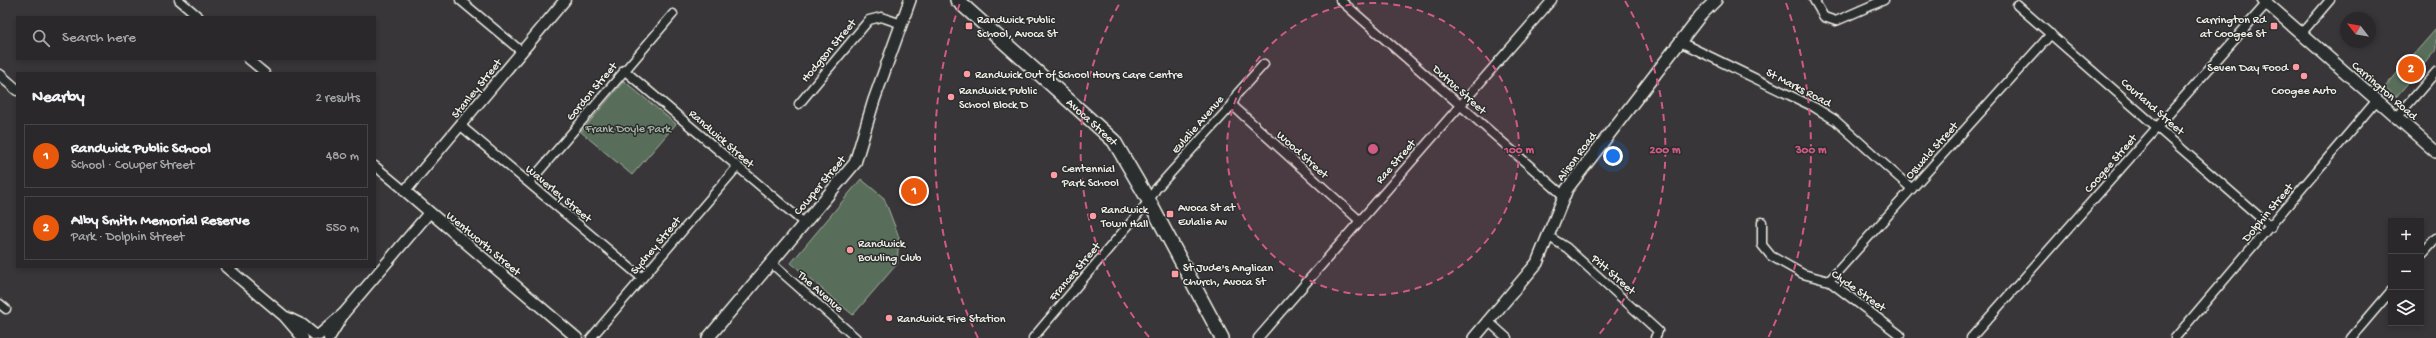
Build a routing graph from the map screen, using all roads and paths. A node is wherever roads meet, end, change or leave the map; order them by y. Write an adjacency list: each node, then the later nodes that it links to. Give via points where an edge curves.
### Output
1 (180, 0): 15 (street)
2 (460, 0): 20 (street)
3 (565, 0): 20 (street, Stanley Street)
4 (910, 0): 16 (main road, Cowper Street)
5 (957, 0): 42 (main road, Avoca Street, via 1110,135)
6 (1340, 0): 31 (street, Dutruc Street)
7 (1552, 0): 31 (street, Rae Street)
8 (1716, 0): 19 (main road, Alison Road)
9 (1814, 0): 10 (street, via 1824,17 1836,21)
10 (1884, 0)
11 (2330, 0): 18 (street)
12 (2265, 2): 18 (main road, Carrington Road); 34 (street, Coogee Street)
13 (2017, 5): 17 (street, Courland Street)
14 (673, 14): 23 (street, Gordon Street)
15 (198, 16)
16 (902, 24): 29 (street, Hodgson Street, via 881,17 869,20); 46 (main road, Cowper Street, via 874,100 855,163)
17 (2051, 34): 34 (street, Courland Street); 39 (street, Oswald Street)
18 (2301, 34): 28 (main road, Carrington Road)
19 (1680, 42): 39 (street, St Marks Road, via 1824,113); 41 (main road, Alison Road)
20 (522, 52): 33 (street, Stanley Street)
21 (249, 60): 24 (street)
22 (1264, 64): 30 (street, Eulalie Avenue, via 1237,94)
23 (624, 70): 37 (street, Randwick Street); 38 (street, Gordon Street)
24 (264, 72)
25 (2436, 72): 32 (street)
26 (0, 75): 27 (street)
27 (16, 89)
28 (2377, 100): 32 (main road, Carrington Road); 47 (street, Dolphin Street)
29 (799, 104)
30 (1232, 105): 42 (street, Eulalie Avenue, via 1156,189); 44 (street, Wood Street)
31 (1460, 105): 41 (street, Dutruc Street); 44 (street, Rae Street)
32 (2397, 117): 35 (main road, Carrington Road)
33 (461, 126): 38 (street, Waverley Street); 40 (street, Stanley Street)
34 (2158, 126): 47 (street, Courland Street); 74 (street, Coogee Street)
35 (2436, 152)
36 (376, 167): 40 (street, Wentworth Street)
37 (737, 167): 46 (street, Randwick Street); 53 (street, Sydney Street)
38 (529, 183): 53 (street, Waverley Street)
39 (1912, 190): 54 (street, Oswald Street)
40 (405, 191): 43 (street, Wentworth Street)
41 (1564, 196): 48 (main road, Alison Road)
42 (1149, 201): 69 (street, Frances Street); 70 (main road, Avoca Street)
43 (429, 213): 56 (street); 65 (street, Wentworth Street)
44 (1359, 220): 71 (street, Rae Street)
45 (1762, 222): 54 (street, Clyde Street, via 1762,245 1771,256 1803,274)
46 (804, 223): 51 (main road, Cowper Street)
47 (2271, 227): 62 (street, Dolphin Street)
48 (1548, 236): 58 (main road, Alison Road, via 1537,263); 61 (street, Pitt Street, via 1567,248 1640,313 1656,328)
49 (2436, 238): 50 (street)
50 (2422, 254)
51 (771, 263): 67 (main road, Cowper Street); 68 (street, The Avenue)
52 (227, 268): 57 (street)
53 (642, 278): 66 (street, Sydney Street)
54 (1829, 281): 59 (street, Clyde Street)
55 (2388, 295): 75 (street)
56 (344, 313): 60 (street); 64 (street)
57 (284, 316): 60 (street, via 303,325); 63 (street)
58 (1488, 321): 72 (main road, Alison Road); 73 (street)
59 (1900, 335)
60 (317, 336)
61 (1656, 337)
62 (2178, 337)
63 (302, 338)
64 (329, 338)
65 (577, 338)
66 (592, 338)
67 (708, 338)
68 (856, 338)
69 (1034, 338)
70 (1222, 338)
71 (1258, 338)
72 (1474, 338)
73 (1507, 338)
74 (1971, 338)
75 (2351, 338)

